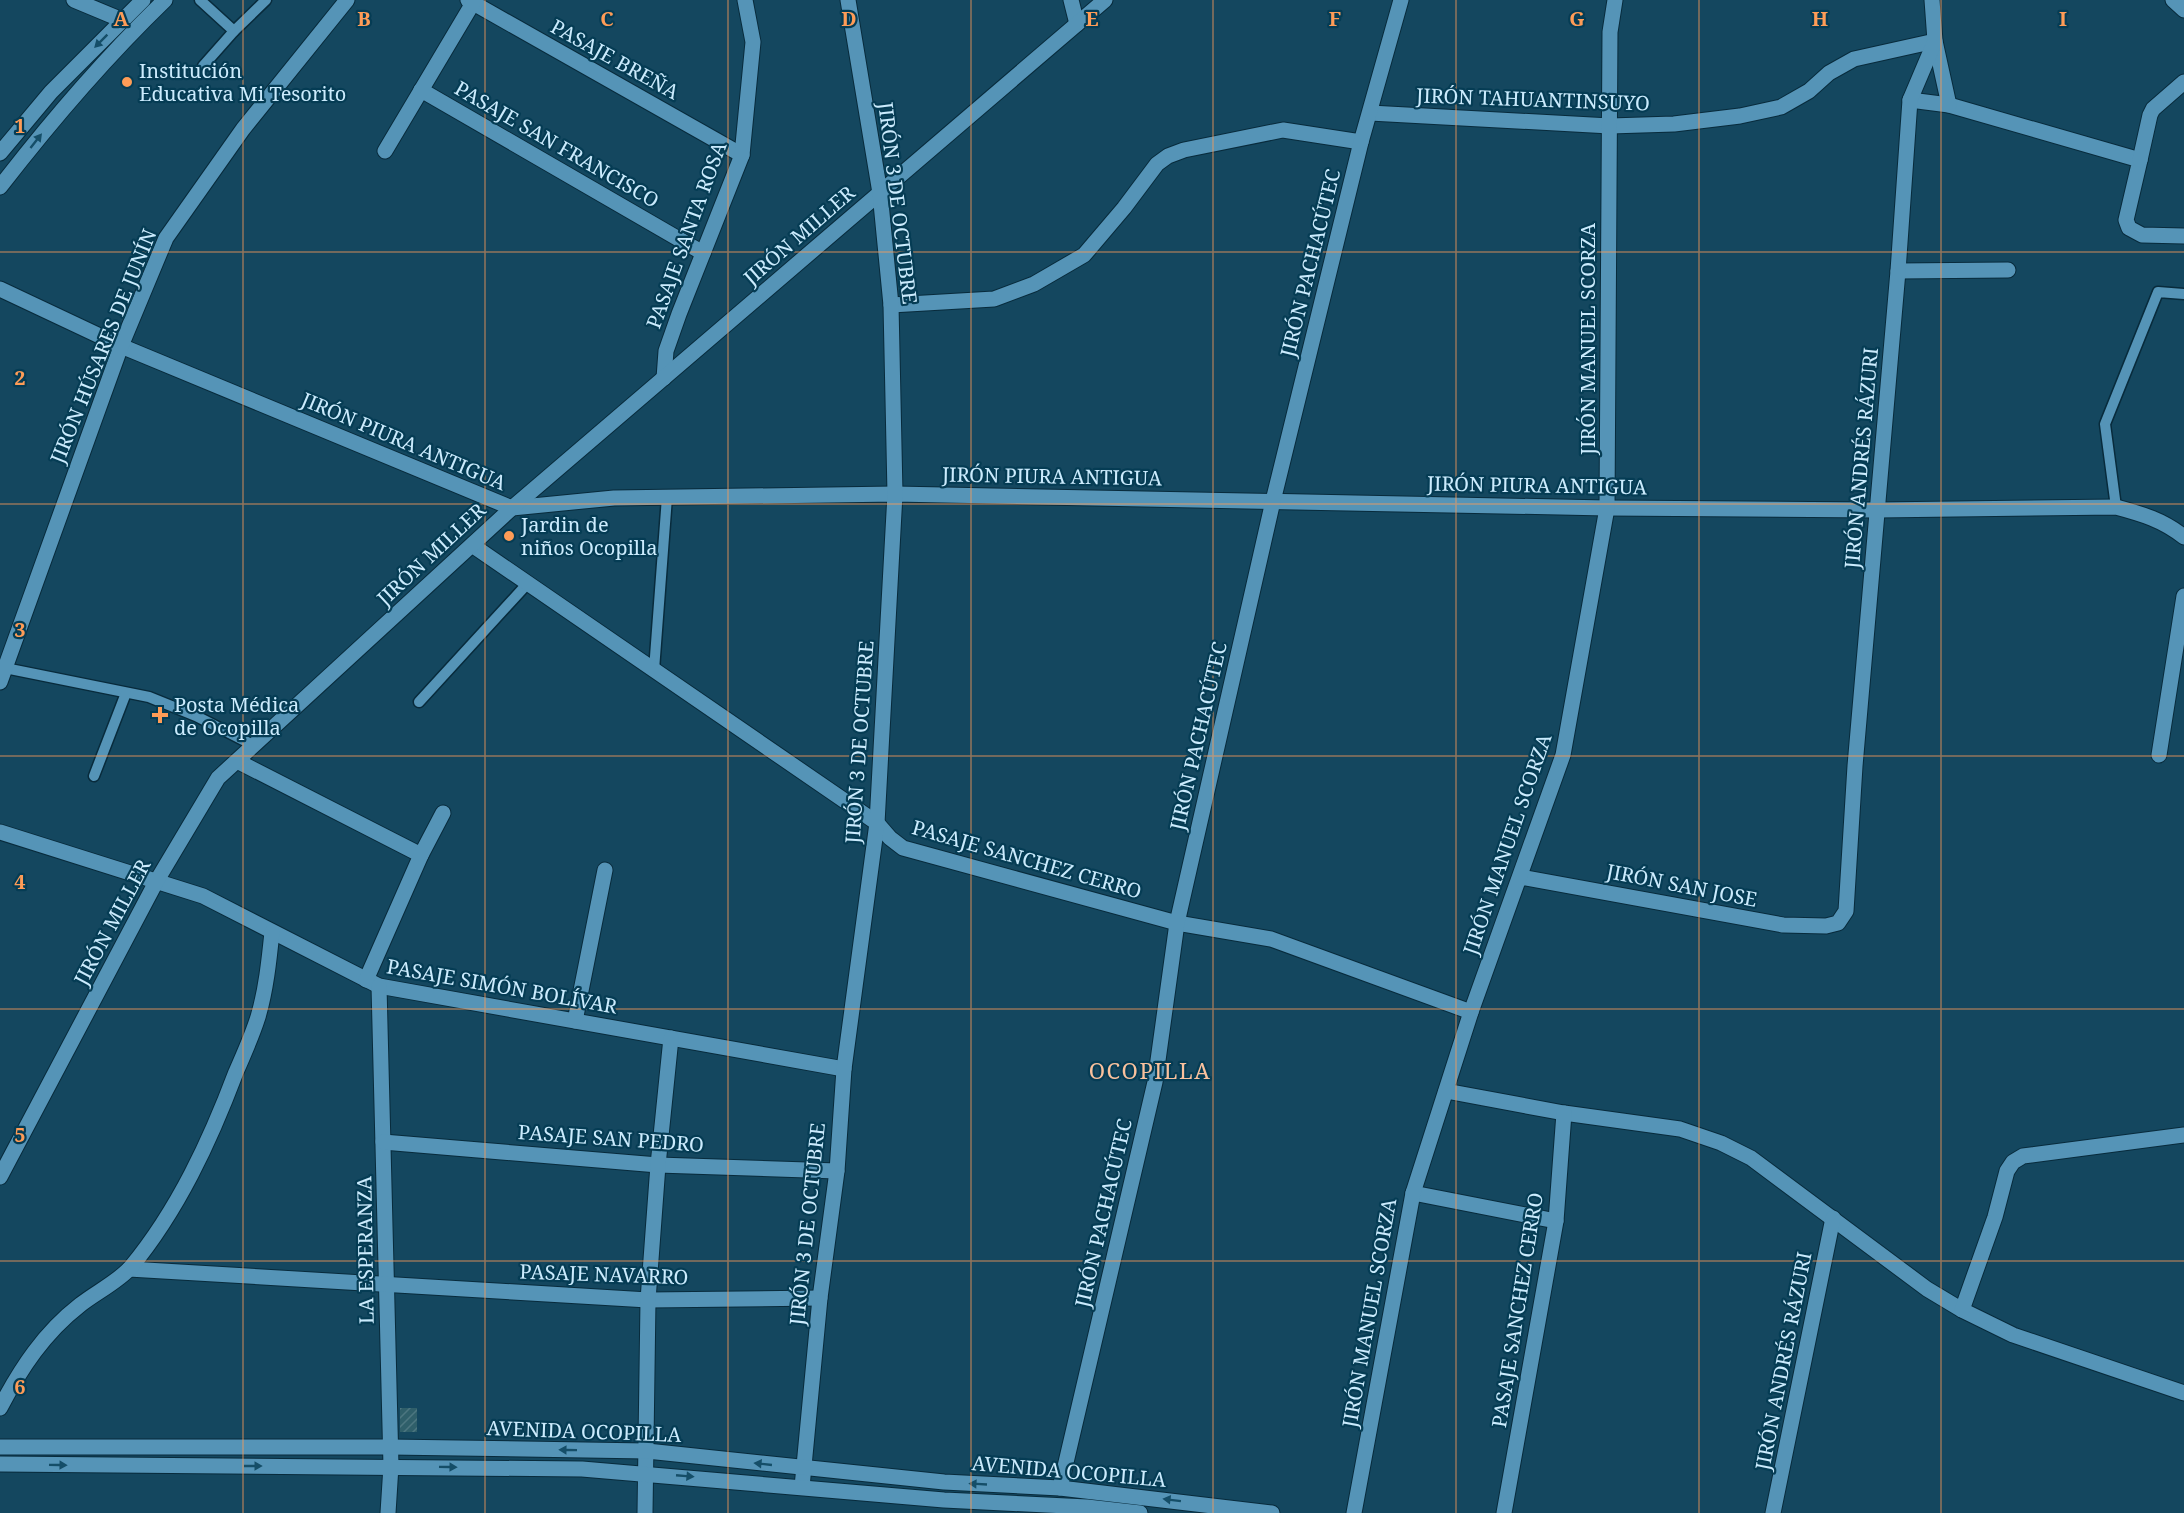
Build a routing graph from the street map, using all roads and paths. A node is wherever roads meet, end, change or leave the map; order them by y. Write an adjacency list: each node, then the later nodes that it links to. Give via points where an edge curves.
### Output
1 (74, 0): 17 (street)
2 (143, 0): 17 (street)
3 (165, 0): 33 (street, one-way to 3, via 46,128)
4 (200, 0): 19 (lane)
5 (266, 0): 19 (lane)
6 (347, 0): 42 (street, JIRÓN HÚSARES DE JUNÍN, via 243,129 166,238)
7 (745, 0): 31 (street, PASAJE SANTA ROSA, via 753,42)
8 (848, 0): 34 (street, JIRÓN 3 DE OCTUBRE)
9 (1071, 0): 18 (street)
10 (1105, 0): 18 (street, JIRÓN MILLER)
11 (1401, 0): 26 (street, JIRÓN PACHACÚTEC)
12 (1615, 0): 27 (street, JIRÓN MANUEL SCORZA, via 1610,32)
13 (1932, 0): 20 (street, JIRÓN ANDRÉS RÁZURI)
14 (2173, 0): 16 (street)
15 (471, 2): 23 (street); 31 (street, PASAJE BREÑA)
16 (2184, 10)
17 (122, 20): 30 (street, one-way to 30, via 51,92)
18 (1077, 24): 34 (street, JIRÓN MILLER)
19 (234, 31): 21 (lane)
20 (1935, 41): 24 (street, JIRÓN ANDRÉS RÁZURI); 25 (street); 27 (street, JIRÓN TAHUANTINSUYO, via 1854,59 1780,107 1685,123)
21 (203, 66)
22 (2184, 82): 32 (street, via 2150,116)
23 (421, 90): 29 (street); 36 (street, PASAJE SAN FRANCISCO)
24 (1910, 100): 25 (street); 38 (street, JIRÓN ANDRÉS RÁZURI)
25 (1949, 105): 32 (street)
26 (1370, 113): 27 (street, JIRÓN TAHUANTINSUYO); 28 (street, JIRÓN PACHACÚTEC)
27 (1610, 126): 49 (street, JIRÓN MANUEL SCORZA)
28 (1361, 142): 41 (street, via 1283,130 1184,150 1157,164 1084,255 1034,284 994,299); 46 (street, JIRÓN PACHACÚTEC)
29 (385, 151)
30 (0, 153)
31 (742, 155): 36 (street, PASAJE SANTA ROSA)
32 (2140, 160): 35 (street, via 2126,220 2128,228 2142,235)
33 (0, 187)
34 (880, 193): 41 (street, JIRÓN 3 DE OCTUBRE); 43 (street, JIRÓN MILLER)
35 (2184, 236)
36 (703, 253): 43 (street, PASAJE SANTA ROSA, via 666,351)
37 (2008, 270): 38 (street)
38 (1898, 271): 50 (street, JIRÓN ANDRÉS RÁZURI)
39 (0, 290): 42 (street, JIRÓN PIURA ANTIGUA)
40 (2184, 294): 47 (lane, via 2158,292 2105,424)
41 (891, 305): 44 (street, JIRÓN 3 DE OCTUBRE)
42 (121, 346): 48 (street, JIRÓN PIURA ANTIGUA); 56 (street, JIRÓN HÚSARES DE JUNÍN)
43 (664, 378): 48 (street, JIRÓN MILLER)
44 (895, 494): 45 (street, JIRÓN PIURA ANTIGUA); 46 (street, JIRÓN PIURA ANTIGUA); 64 (street, JIRÓN 3 DE OCTUBRE)
45 (667, 497): 48 (street, JIRÓN PIURA ANTIGUA); 55 (lane)
46 (1273, 501): 49 (street, JIRÓN PIURA ANTIGUA); 70 (street, JIRÓN PACHACÚTEC)
47 (2116, 507): 50 (street, JIRÓN PIURA ANTIGUA); 51 (street, JIRÓN PIURA ANTIGUA, via 2147,515)
48 (512, 508): 52 (street, JIRÓN MILLER)
49 (1607, 508): 50 (street, JIRÓN PIURA ANTIGUA); 68 (street, JIRÓN MANUEL SCORZA, via 1563,755)
50 (1877, 510): 71 (street, JIRÓN ANDRÉS RÁZURI, via 1846,911)
51 (2184, 537)
52 (472, 545): 53 (street, PASAJE SANCHEZ CERRO); 59 (street, JIRÓN MILLER)
53 (528, 584): 55 (street, PASAJE SANCHEZ CERRO); 58 (lane)
54 (2184, 596): 60 (street)
55 (654, 670): 64 (street, PASAJE SANCHEZ CERRO)
56 (2, 675): 57 (lane)
57 (126, 693): 59 (lane, via 196,716); 62 (lane)
58 (419, 702)
59 (253, 745): 61 (street, JIRÓN MILLER)
60 (2159, 754)
61 (237, 761): 66 (street); 69 (street, JIRÓN MILLER, via 218,778)
62 (94, 776)
63 (443, 813): 66 (street)
64 (877, 823): 70 (street, PASAJE SANCHEZ CERRO, via 903,848); 77 (street, JIRÓN 3 DE OCTUBRE)
65 (0, 832): 69 (street, PASAJE SIMÓN BOLÍVAR)
66 (421, 855): 73 (street)
67 (605, 870): 75 (street)
68 (1520, 877): 71 (street, JIRÓN SAN JOSE, via 1783,925); 74 (street, JIRÓN MANUEL SCORZA)
69 (156, 882): 72 (street, PASAJE SIMÓN BOLÍVAR, via 203,896); 84 (street, JIRÓN MILLER)
70 (1177, 923): 74 (street, PASAJE SANCHEZ CERRO, via 1271,939); 103 (street, JIRÓN PACHACÚTEC, via 1155,1082)
71 (1838, 923)
72 (272, 932): 73 (street, PASAJE SIMÓN BOLÍVAR); 88 (street, via 258,1018 217,1123 192,1174)
73 (373, 983): 75 (street, PASAJE SIMÓN BOLÍVAR); 81 (street, LA ESPERANZA)
74 (1471, 1012): 78 (street, JIRÓN MANUEL SCORZA)
75 (575, 1021): 76 (street, PASAJE SIMÓN BOLÍVAR)
76 (671, 1038): 77 (street, PASAJE SIMÓN BOLÍVAR); 82 (street)
77 (844, 1069): 83 (street, JIRÓN 3 DE OCTUBRE)
78 (1446, 1091): 79 (street); 85 (street, JIRÓN MANUEL SCORZA)
79 (1564, 1113): 86 (street, via 1680,1129 1721,1143 1751,1158); 87 (street, PASAJE SANCHEZ CERRO)
80 (2184, 1135): 92 (street, via 2024,1156 2013,1162)
81 (383, 1142): 82 (street, PASAJE SAN PEDRO); 89 (street, LA ESPERANZA)
82 (658, 1165): 83 (street, PASAJE SAN PEDRO); 91 (street)
83 (837, 1171): 90 (street, JIRÓN 3 DE OCTUBRE)
84 (0, 1177)
85 (1413, 1193): 87 (street); 108 (street, JIRÓN MANUEL SCORZA)
86 (1833, 1218): 92 (street, via 1927,1289); 110 (street, JIRÓN ANDRÉS RÁZURI)
87 (1556, 1221): 109 (street, PASAJE SANCHEZ CERRO)
88 (129, 1269): 89 (street, PASAJE NAVARRO); 94 (street, via 78,1307 39,1343)
89 (387, 1284): 91 (street, PASAJE NAVARRO); 96 (street, LA ESPERANZA)
90 (820, 1298): 91 (street, PASAJE NAVARRO); 100 (street, JIRÓN 3 DE OCTUBRE)
91 (648, 1300): 97 (street)
92 (1962, 1310): 93 (street, via 2013,1335)
93 (2184, 1393)
94 (0, 1408)
95 (0, 1447): 96 (street, AVENIDA OCOPILLA)
96 (390, 1447): 97 (street, AVENIDA OCOPILLA, one-way to 96); 99 (street, LA ESPERANZA)
97 (647, 1451): 100 (street, AVENIDA OCOPILLA, one-way to 97); 101 (street)
98 (0, 1464): 99 (street, AVENIDA OCOPILLA, one-way to 99)
99 (391, 1466): 101 (street, AVENIDA OCOPILLA, one-way to 101); 104 (street, LA ESPERANZA)
100 (803, 1468): 102 (street, JIRÓN 3 DE OCTUBRE); 103 (street, AVENIDA OCOPILLA, one-way to 100, via 944,1482)
101 (646, 1473): 102 (street, AVENIDA OCOPILLA, one-way to 102); 105 (street)
102 (802, 1487): 106 (street, AVENIDA OCOPILLA)
103 (1060, 1488): 107 (street, AVENIDA OCOPILLA, one-way to 103)
104 (388, 1513)
105 (645, 1513)
106 (1140, 1513)
107 (1272, 1513)
108 (1354, 1513)
109 (1504, 1513)
110 (1773, 1513)

